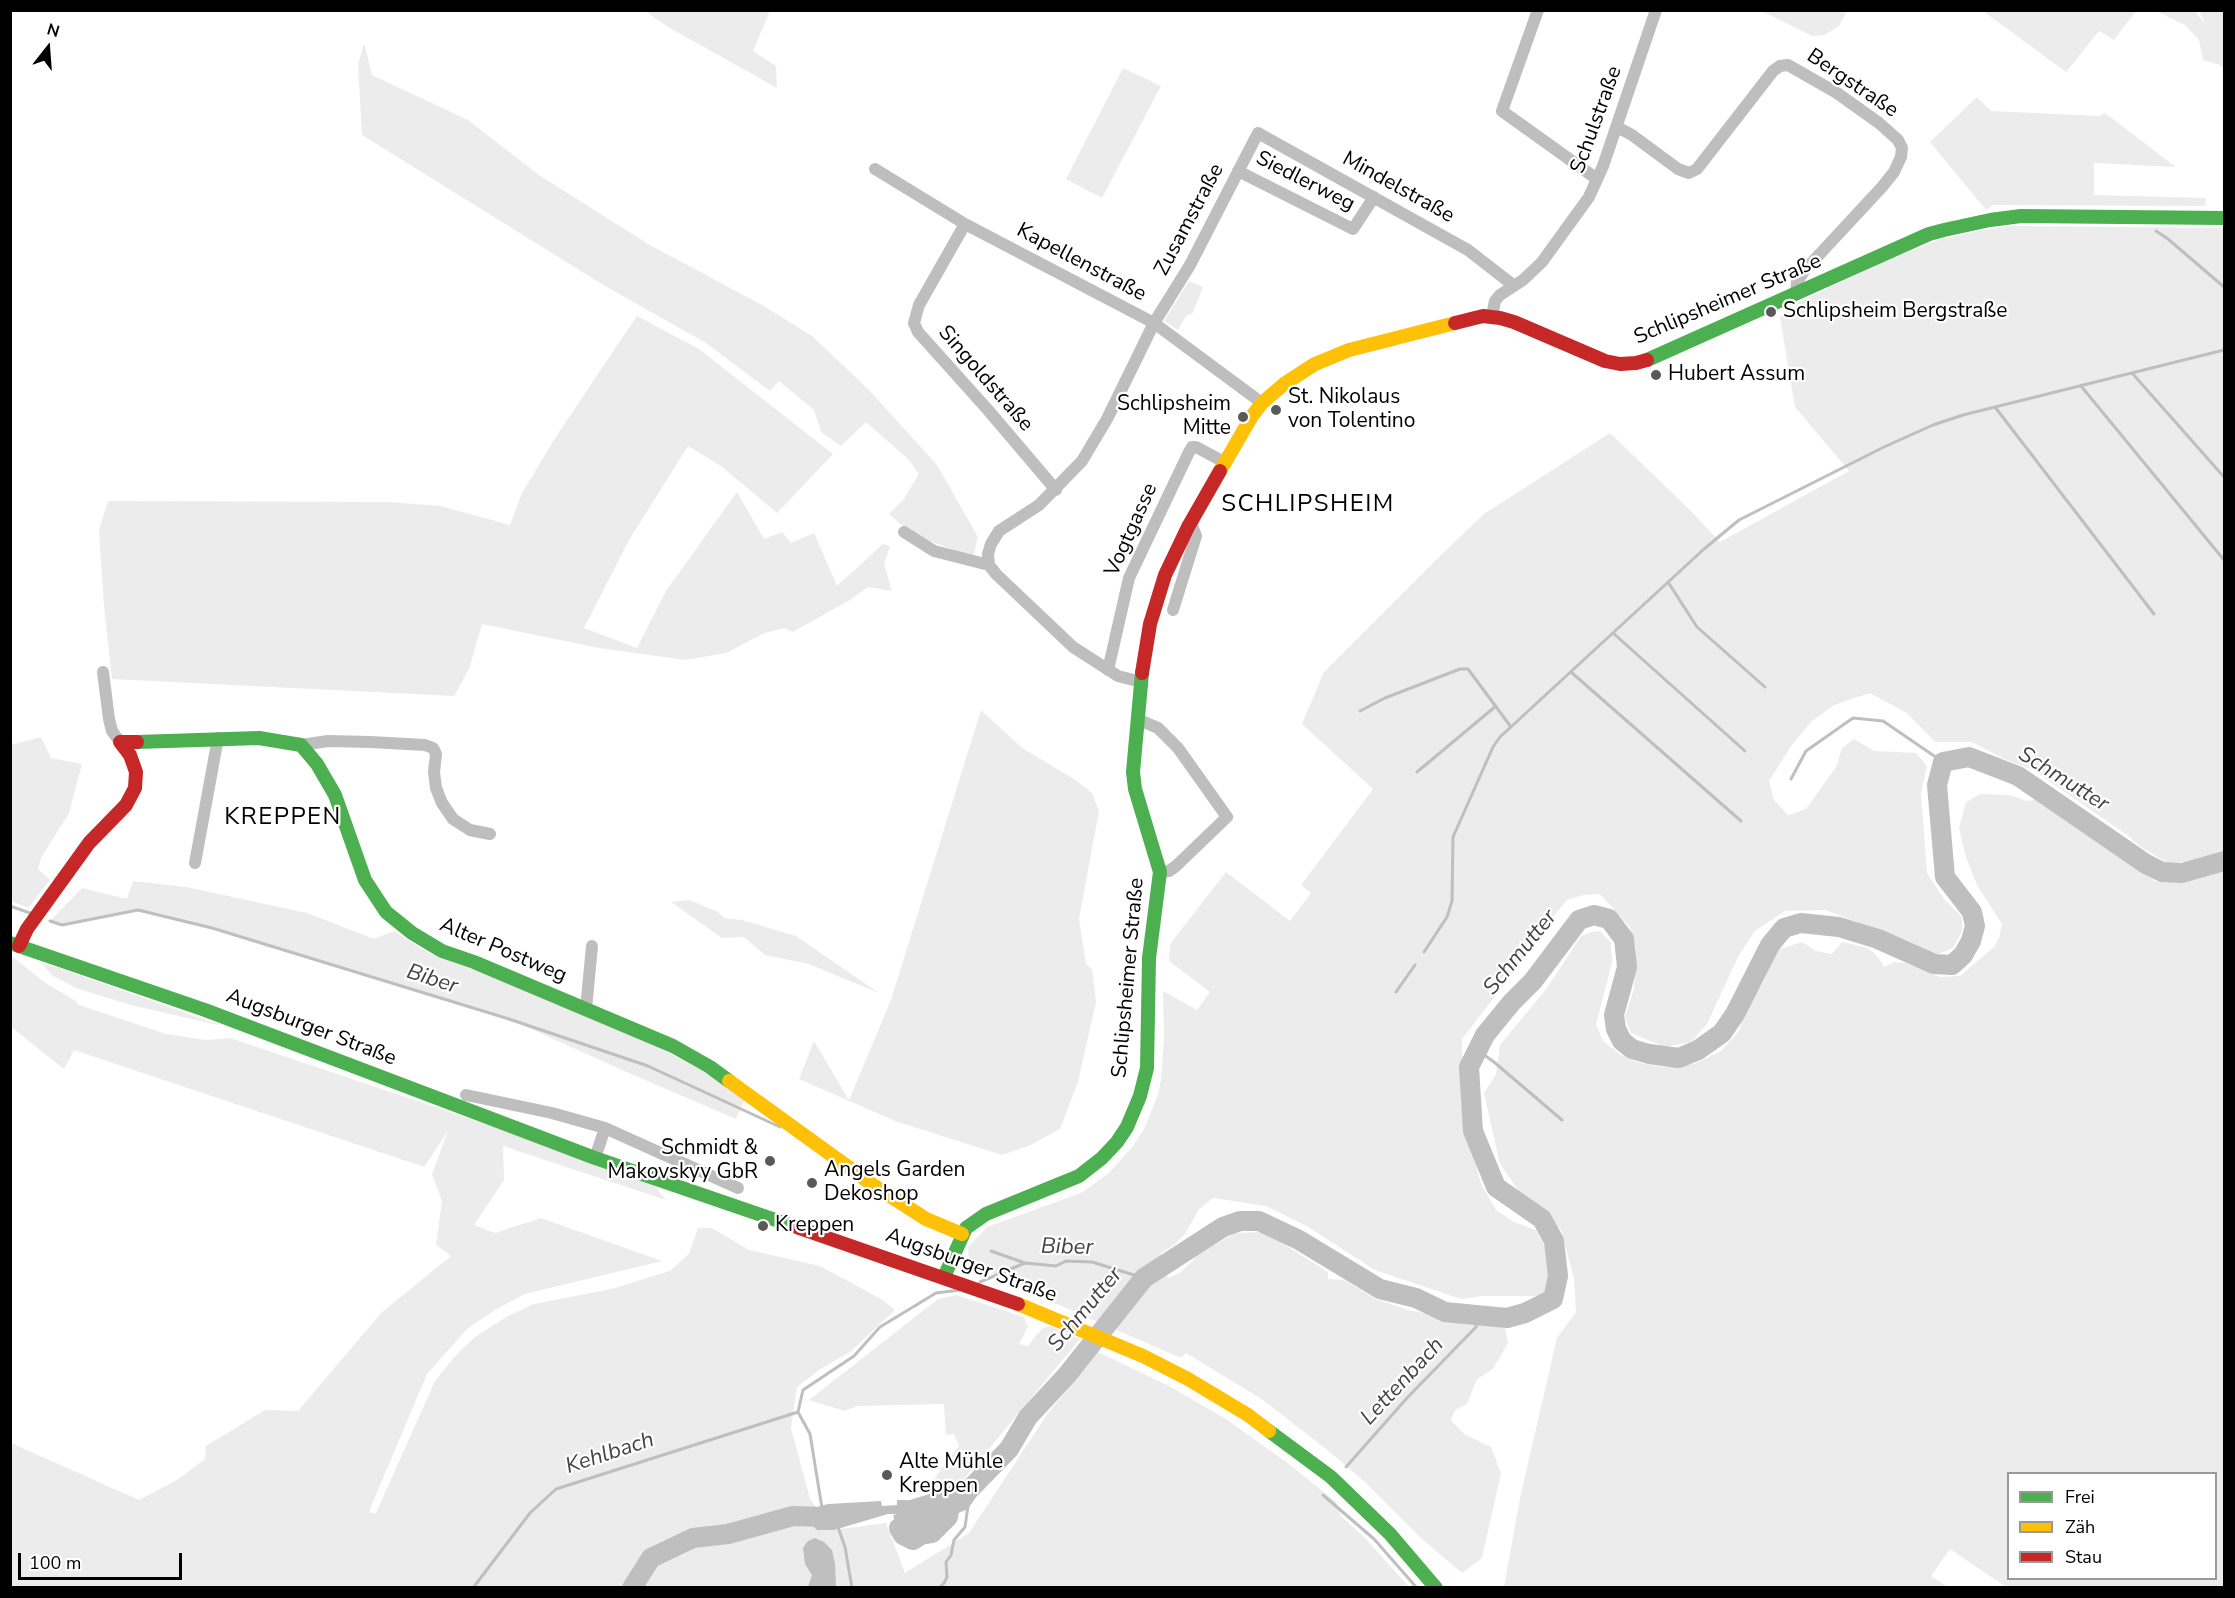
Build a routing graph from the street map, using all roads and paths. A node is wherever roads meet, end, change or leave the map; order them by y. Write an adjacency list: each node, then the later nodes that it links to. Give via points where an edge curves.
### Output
1 (1538, 10): 7 (street, via 1502,111)
2 (1656, 10): 3 (street, Schulstraße)
3 (1617, 127): 7 (street, Schulstraße); 12 (street, Bergstraße, via 1678,170 1689,173 1697,169 1773,71 1788,65 1837,93 1898,140 1901,157 1894,172 1804,271)
4 (1258, 133): 6 (street, Zusamstraße); 8 (street, Mindelstraße)
5 (875, 169): 10 (street, Kapellenstraße)
6 (1238, 171): 8 (street, Siedlerweg, via 1353,229); 14 (street, Zusamstraße, via 1190,265)
7 (1597, 179): 11 (street, Schulstraße, via 1542,262)
8 (1374, 197): 11 (street, Mindelstraße, via 1468,250)
9 (2224, 218): 12 (street, Schlipsheimer Straße, via 2021,216 1990,220 1929,234)
10 (965, 224): 14 (street, Kapellenstraße); 17 (street, Singoldstraße, via 914,323)
11 (1513, 285): 13 (street, Schulstraße, via 1495,301)
12 (1796, 293): 13 (street, Schlipsheimer Straße, via 1636,363 1605,361)
13 (1492, 316): 15 (street, Schlipsheimer Straße, via 1334,355 1292,378)
14 (1154, 323): 15 (street, Kapellenstraße); 17 (street, Zusamstraße, via 1107,419 1082,460)
15 (1263, 403): 16 (street, Schlipsheimer Straße)
16 (1226, 463): 18 (street, Schlipsheimer Straße); 22 (street, Vogtgasse, via 1196,447 1189,452 1130,578)
17 (1056, 490): 20 (street, Zusamstraße, via 999,531 988,554)
18 (1191, 523): 21 (street, via 1196,536); 24 (street, Schlipsheimer Straße, via 1157,596)
19 (904, 532): 20 (street, via 934,551)
20 (989, 565): 22 (street, via 1073,647)
21 (1173, 610)
22 (1108, 670): 24 (street)
23 (103, 672): 27 (street, via 109,719)
24 (1141, 682): 25 (street, Schlipsheimer Straße)
25 (1137, 719): 31 (street, Schlipsheimer Straße, via 1135,789); 31 (street, via 1158,728 1178,748 1227,818 1176,866)
26 (218, 738): 27 (street); 28 (street, via 259,738); 30 (street)
27 (120, 742): 32 (street, via 136,772 135,788 126,805 89,843)
28 (302, 745): 29 (street, via 327,741 433,748 436,788 442,803 461,825); 34 (street, Alter Postweg, via 335,795 365,880 386,912 441,951)
29 (490, 834)
30 (195, 863)
31 (1160, 872): 39 (street, Schlipsheimer Straße, via 1149,958 1147,1068 1127,1127 1102,1158 1079,1176 986,1214)
32 (15, 944): 37 (street, Augsburger Straße, via 205,1010)
33 (592, 946): 34 (street, Alter Postweg)
34 (586, 1009): 39 (street, Alter Postweg, via 673,1046 711,1067 873,1185 926,1219)
35 (466, 1095): 36 (street)
36 (605, 1128): 37 (street); 38 (street)
37 (595, 1158): 40 (street, Augsburger Straße)
38 (738, 1188)
39 (962, 1234): 40 (street, Schlipsheimer Straße)
40 (948, 1278): 41 (street, Augsburger Straße, via 1076,1327 1188,1379 1248,1415 1334,1480 1390,1534)
41 (1436, 1587)

